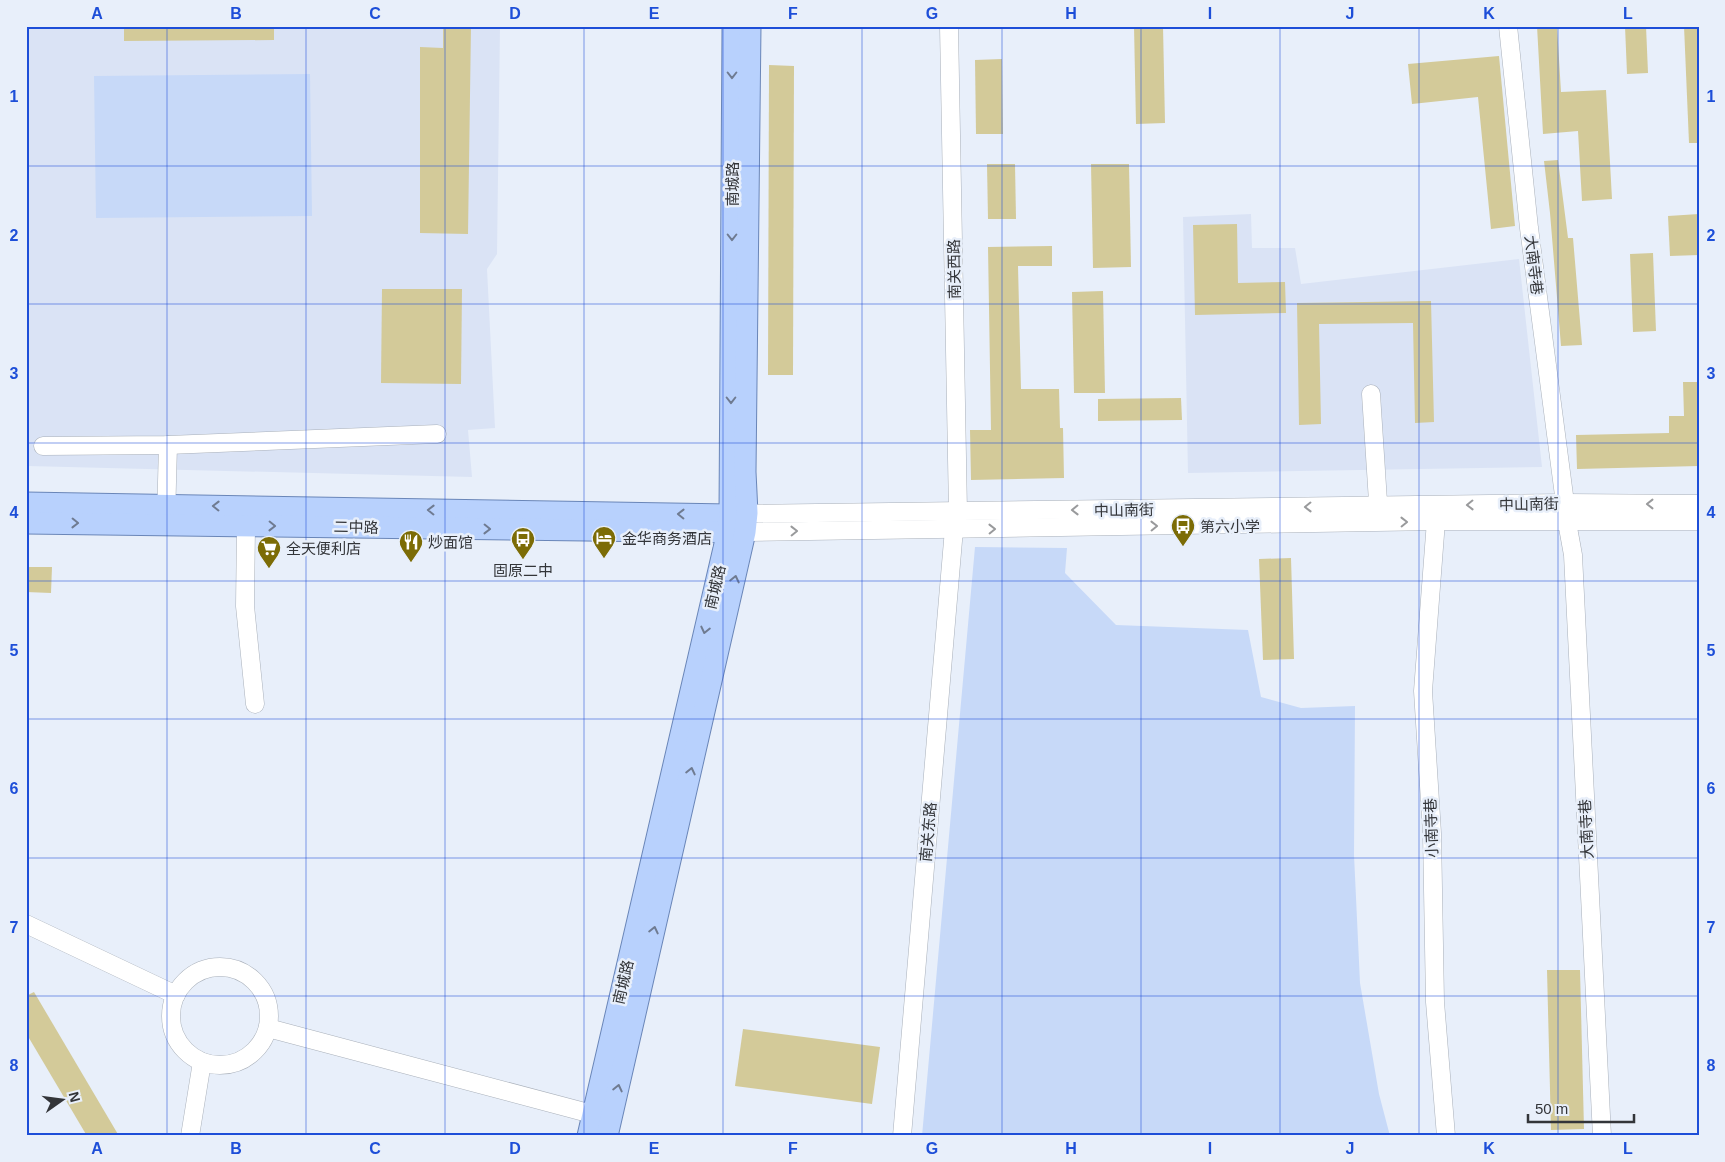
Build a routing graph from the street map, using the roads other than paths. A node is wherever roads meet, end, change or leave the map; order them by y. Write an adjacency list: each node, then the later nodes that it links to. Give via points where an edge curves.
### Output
1 (733, 26): 19 (main road, 南城路, one-way to 19)
2 (750, 26): 19 (main road, 南城路, via 745,472)
3 (949, 26): 12 (street, 南关西路)
4 (1508, 26): 10 (street, 大南寺巷, via 1529,228)
5 (1371, 394): 13 (street)
6 (436, 434): 7 (street)
7 (168, 445): 8 (street); 14 (street)
8 (43, 446)
9 (26, 503): 14 (main road, 二中路)
10 (1565, 503): 11 (street, 中山南街, one-way to 10); 13 (street, 中山南街, one-way to 13)
11 (1699, 504)
12 (958, 512): 13 (street, 中山南街, one-way to 12); 19 (street, 中山南街)
13 (1379, 514): 15 (street, 中山南街, one-way to 15); 21 (street, 中山南街, one-way to 13)
14 (166, 515): 18 (main road, 二中路, one-way to 14); 19 (main road, 二中路, one-way to 14); 20 (main road, 二中路)
15 (1436, 521): 17 (street, 中山南街); 31 (street, 小南寺巷, via 1423,691 1432,833 1435,1002)
16 (1699, 521): 17 (street, 中山南街)
17 (1567, 522): 32 (street, 大南寺巷, via 1573,555)
18 (26, 523)
19 (738, 523): 20 (main road, 二中路, one-way to 19); 21 (street, 中山南街, one-way to 21); 27 (main road, 南城路)
20 (246, 526): 22 (street, via 245,606)
21 (954, 529): 30 (street, 南关东路)
22 (255, 704)
23 (26, 924): 24 (street)
24 (176, 996): 25 (street, via 185,982 198,972 228,968 244,973 265,996); 26 (street, via 172,1011 178,1041)
25 (268, 1028): 26 (street, via 250,1055 235,1063); 27 (street)
26 (202, 1062): 28 (street)
27 (603, 1124): 29 (main road, 南城路)
28 (190, 1136)
29 (588, 1136)
30 (902, 1136)
31 (1446, 1136)
32 (1602, 1136)

